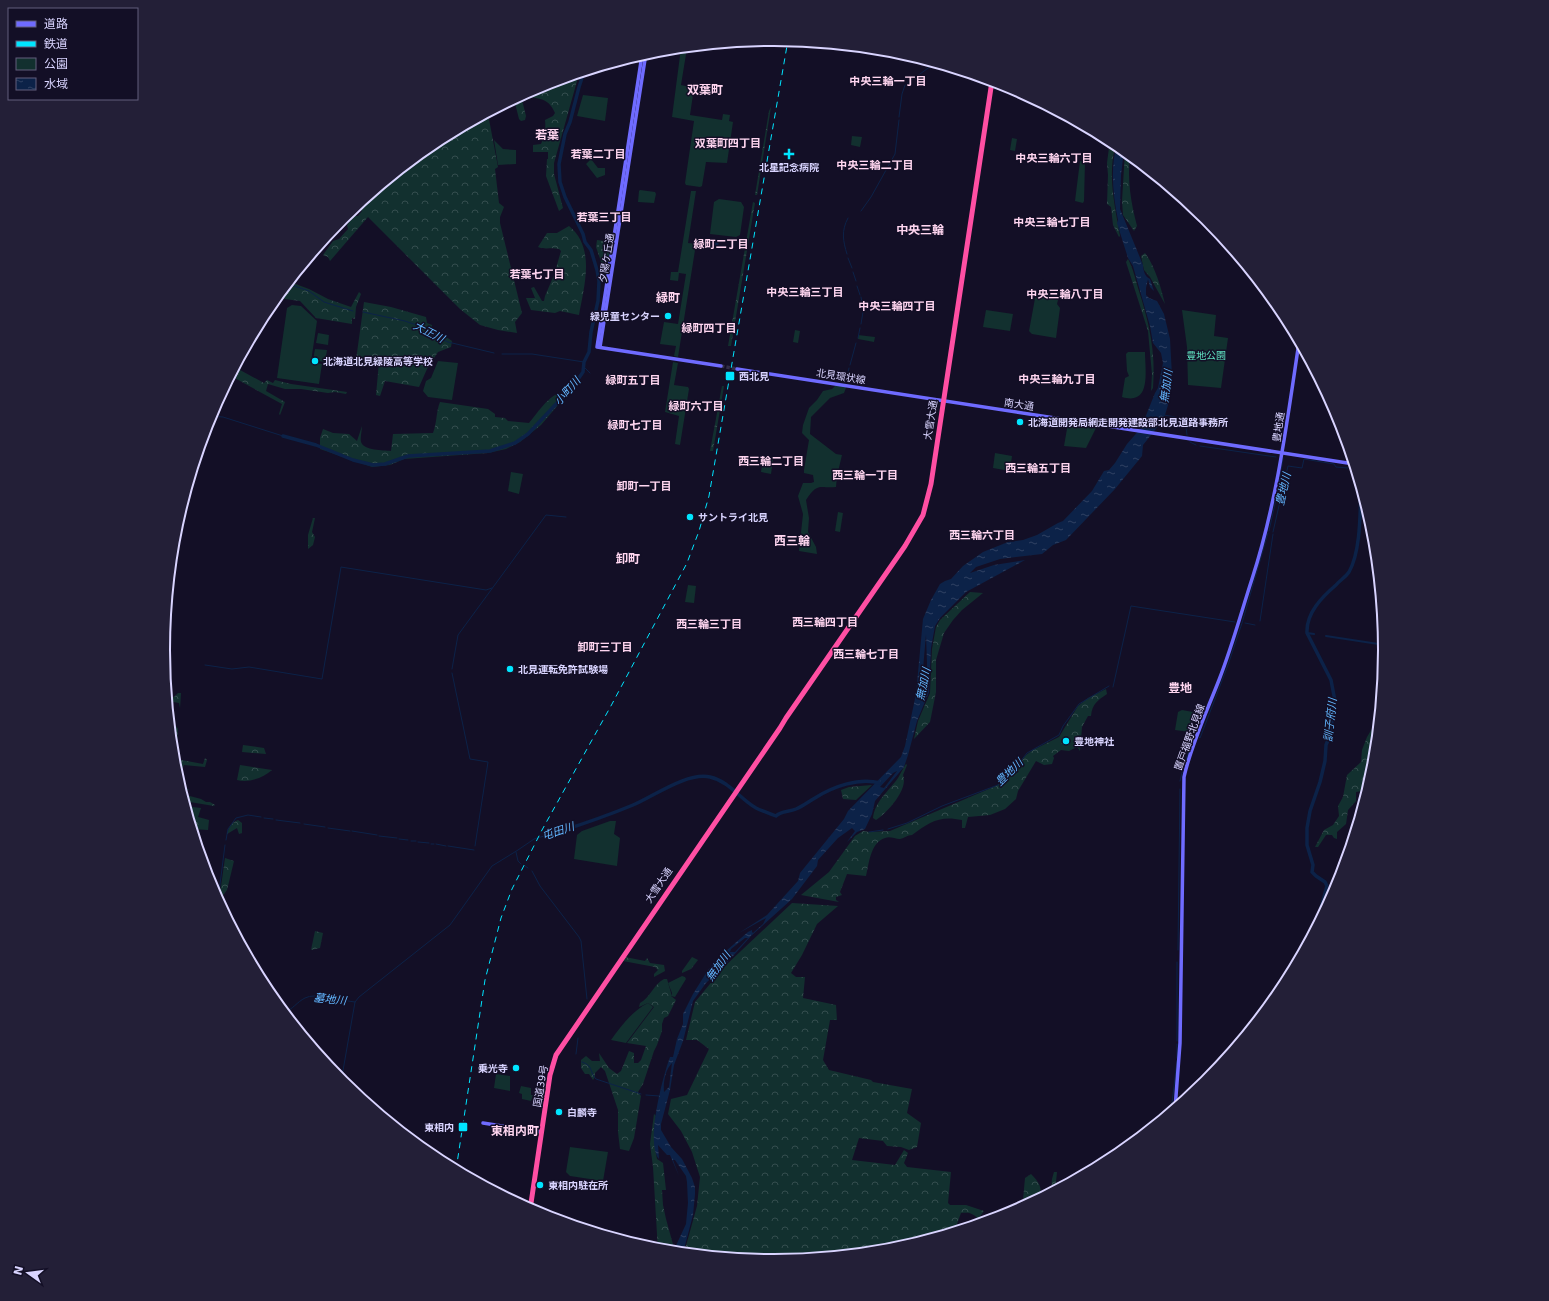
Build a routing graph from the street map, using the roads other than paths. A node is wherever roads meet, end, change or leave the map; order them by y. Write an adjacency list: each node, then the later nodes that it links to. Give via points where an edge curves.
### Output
1 (645, 61): 4 (main road, 夕陽ケ丘通)
2 (641, 62): 4 (main road, 夕陽ケ丘通)
3 (991, 86): 8 (highway, 大雪大通)
4 (599, 347): 6 (main road)
5 (1298, 348): 10 (main road, 豊地通)
6 (721, 366)
7 (737, 369): 8 (main road, 北見環状線)
8 (943, 401): 9 (main road, 南大通); 12 (highway, 大雪大通, via 928,497 918,524 905,546 566,1034)
9 (1105, 426): 10 (main road, 豊地通)
10 (1282, 453): 11 (main road); 13 (main road, 置戸福野北見線, via 1273,505 1252,578 1220,678 1184,777 1180,1043)
11 (1349, 463)
12 (552, 1061): 15 (highway, 国道39号, via 547,1078)
13 (1175, 1103)
14 (483, 1123): 15 (main road)
15 (540, 1132): 16 (highway, 国道39号)
16 (530, 1203)

